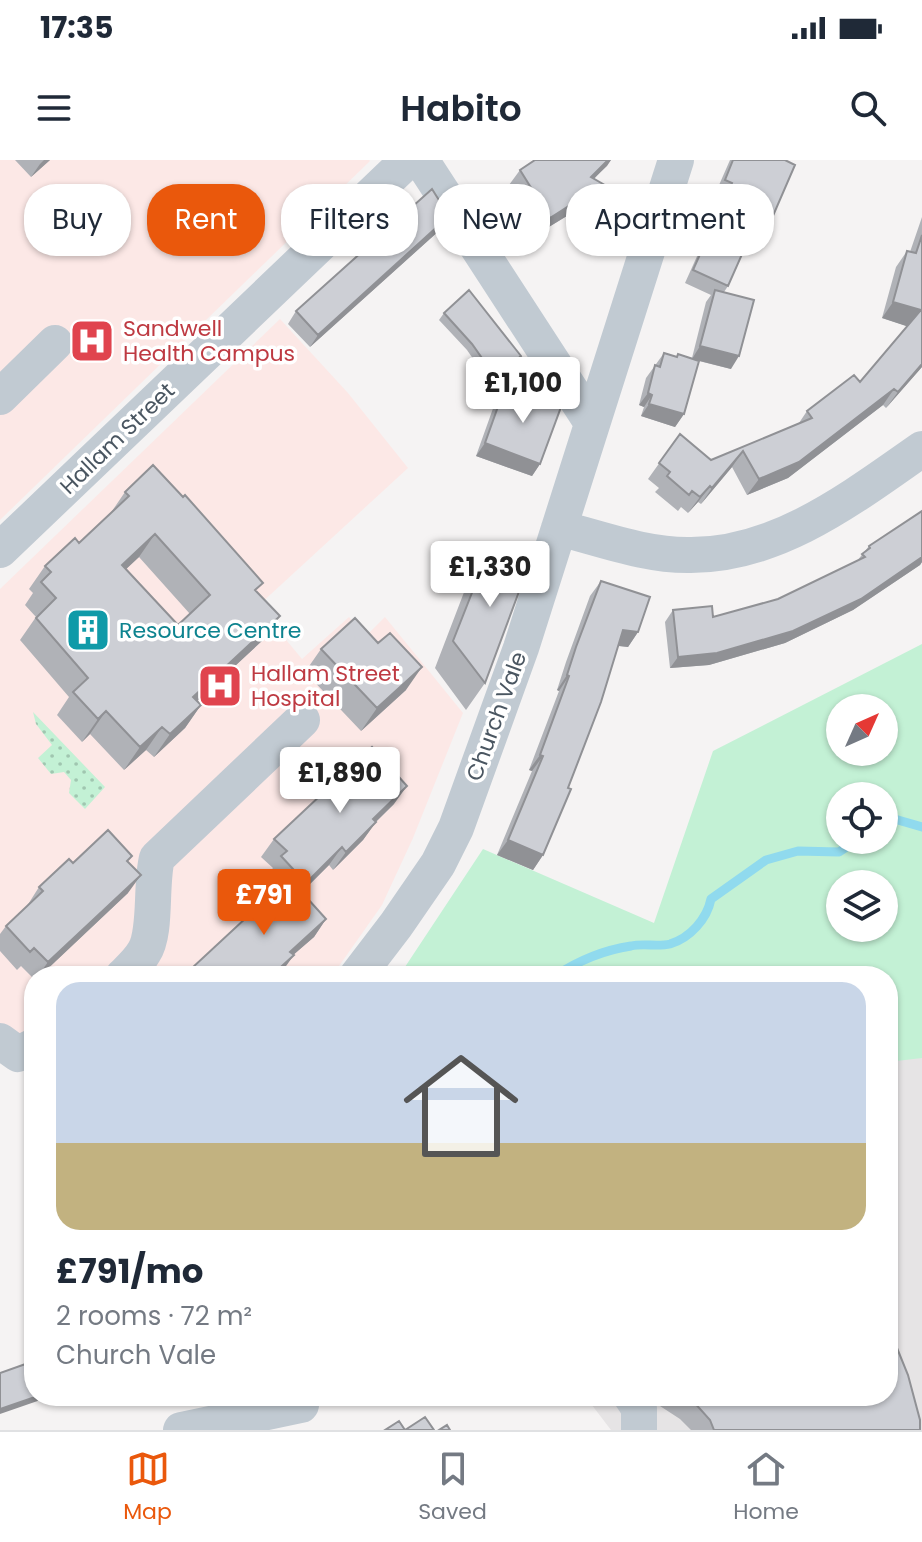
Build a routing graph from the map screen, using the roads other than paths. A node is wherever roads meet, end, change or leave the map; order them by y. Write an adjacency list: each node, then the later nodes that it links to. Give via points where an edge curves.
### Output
1 (676, 160): 5 (street, Church Vale)
2 (404, 163): 5 (street); 8 (street, Hallam Street)
3 (55, 343): 4 (street)
4 (0, 397)
5 (592, 423): 7 (street, Church Vale)
6 (922, 449): 7 (street, via 803,525 748,550 652,552)
7 (559, 528): 11 (street, Church Vale, via 456,828 438,864)
8 (0, 550)
9 (302, 720): 10 (street, via 157,858 152,928 146,950)
10 (132, 966)
11 (365, 966)
12 (0, 1041): 13 (street, via 18,1054)
13 (24, 1051)
14 (638, 1406): 17 (street)
15 (302, 1410): 16 (street)
16 (181, 1430)
17 (639, 1430)

